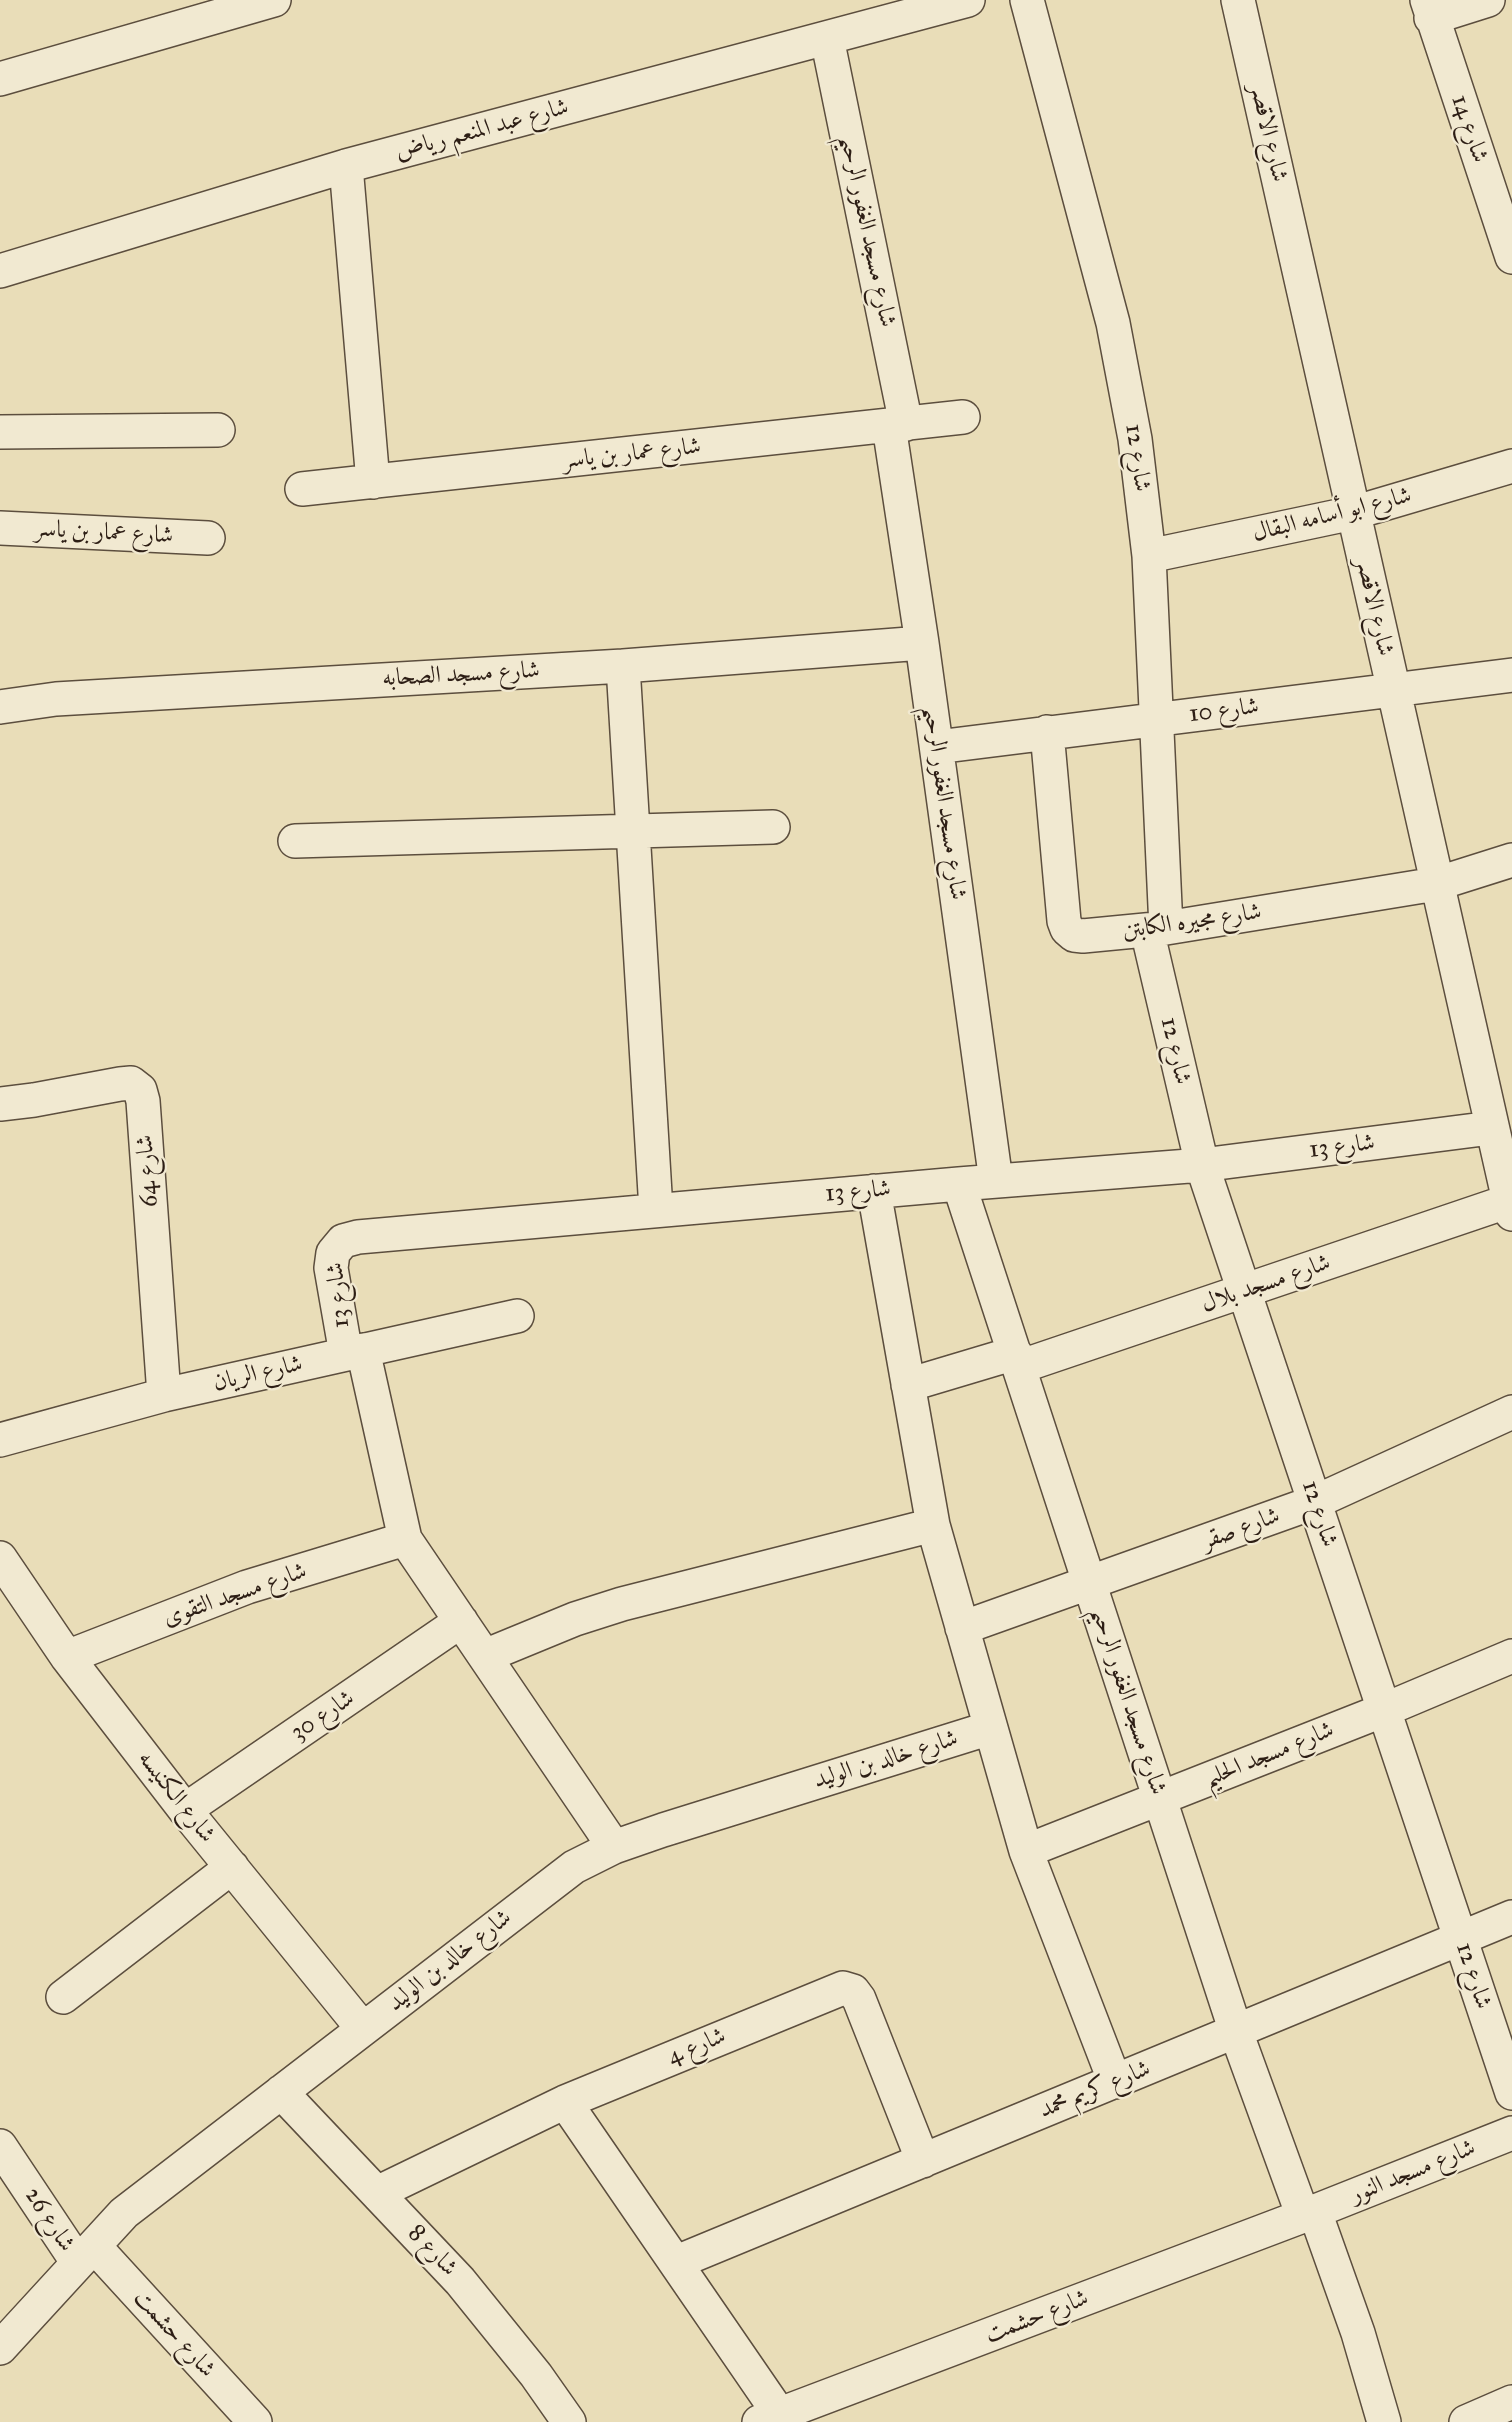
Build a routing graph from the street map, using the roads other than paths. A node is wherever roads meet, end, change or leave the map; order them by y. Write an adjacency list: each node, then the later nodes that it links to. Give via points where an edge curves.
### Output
1 (274, 0): 8 (street)
2 (968, 0): 7 (street, شارع عبد المنعم رياض)
3 (1027, 0): 22 (street, شارع 12, via 1113,323 1135,439)
4 (1238, 0): 19 (street, شارع الاقصر)
5 (1488, 0): 6 (street)
6 (1429, 9): 10 (street, شارع 14)
7 (827, 38): 9 (street, شارع عبد المنعم رياض); 13 (street, شارع مسجد الغفور الرحيم)
8 (0, 79)
9 (346, 166): 11 (street, شارع عبد المنعم رياض); 17 (street)
10 (1512, 257)
11 (0, 271)
12 (963, 417): 13 (street, شارع عمار بن ياسر)
13 (898, 425): 17 (street, شارع عمار بن ياسر); 23 (street, شارع مسجد الغفور الرحيم)
14 (218, 430): 15 (street)
15 (0, 432)
16 (1512, 466): 19 (street, شارع ابو أسامه البقال)
17 (373, 482): 18 (street, شارع عمار بن ياسر)
18 (302, 489)
19 (1353, 513): 22 (street, شارع ابو أسامه البقال); 26 (street, شارع الاقصر)
20 (0, 528): 21 (street, شارع عمار بن ياسر)
21 (208, 538)
22 (1149, 556): 28 (street, شارع 12)
23 (922, 643): 24 (street, شارع مسجد الصحابه); 30 (street, شارع مسجد الغفور الرحيم)
24 (623, 666): 27 (street, شارع مسجد الصحابه, via 56,699); 32 (street)
25 (1512, 675): 26 (street, شارع 10)
26 (1393, 689): 28 (street, شارع 10); 35 (street, شارع الاقصر)
27 (0, 706)
28 (1157, 719): 29 (street, شارع 10); 36 (street, شارع 12)
29 (1047, 732): 30 (street, شارع 10); 36 (street, شارع مجيره الكابتن, via 1066,929 1083,936)
30 (937, 747): 40 (street, شارع مسجد الغفور الرحيم)
31 (772, 827): 32 (street)
32 (633, 831): 33 (street); 44 (street)
33 (295, 841)
34 (1512, 860): 35 (street, شارع مجيره الكابتن)
35 (1436, 884): 36 (street, شارع مجيره الكابتن); 38 (street, شارع الاقصر)
36 (1157, 929): 39 (street, شارع 12)
37 (0, 1104): 50 (street, شارع 64, via 120,1084 131,1083 140,1090)
38 (1491, 1128): 39 (street, شارع 13); 43 (street, شارع الاقصر)
39 (1202, 1165): 40 (street, شارع 13); 45 (street, شارع 12)
40 (996, 1181): 41 (street, شارع 13)
41 (959, 1184): 42 (street, شارع 13); 48 (street, شارع مسجد الغفور الرحيم)
42 (874, 1191): 44 (street, شارع 13); 49 (street)
43 (1511, 1205): 45 (street, شارع مسجد بلال)
44 (656, 1210): 47 (street, شارع 13, via 343,1241 333,1252 331,1268)
45 (1245, 1292): 48 (street, شارع مسجد بلال); 53 (street, شارع 12)
46 (517, 1316): 47 (street, شارع الريان)
47 (355, 1352): 50 (street, شارع الريان); 55 (street, شارع 13)
48 (1017, 1360): 49 (street, شارع مسجد بلال); 57 (street, شارع مسجد الغفور الرحيم)
49 (908, 1385): 54 (street)
50 (164, 1395): 52 (street, شارع الريان)
51 (1512, 1412): 53 (street, شارع صقر)
52 (0, 1440)
53 (1315, 1502): 57 (street, شارع صقر); 63 (street, شارع 12)
54 (933, 1525): 59 (street); 60 (street, via 622,1604)
55 (405, 1539): 58 (street); 62 (street, شارع مسجد التقوى, via 247,1587)
56 (0, 1558): 62 (street, شارع الكنيسه)
57 (1090, 1583): 59 (street, شارع صقر); 65 (street, شارع مسجد الغفور الرحيم)
58 (461, 1621): 60 (street); 66 (street, شارع 30)
59 (963, 1628): 64 (street)
60 (485, 1656): 67 (street)
61 (1512, 1656): 63 (street, شارع مسجد الحليم)
62 (67, 1657): 66 (street, شارع الكنيسه)
63 (1384, 1710): 65 (street, شارع مسجد الحليم); 71 (street, شارع 12)
64 (990, 1728): 67 (street, شارع خالد بن الوليد); 68 (street)
65 (1160, 1798): 68 (street, شارع مسجد الحليم); 74 (street, شارع مسجد الغفور الرحيم)
66 (185, 1810): 69 (street, شارع الكنيسه)
67 (614, 1847): 73 (street, شارع خالد بن الوليد, via 574,1867 538,1893)
68 (1026, 1851): 75 (street)
69 (232, 1867): 72 (street); 73 (street, شارع الكنيسه)
70 (1512, 1917): 71 (street, شارع كريم محمد)
71 (1461, 1939): 74 (street, شارع كريم محمد); 77 (street, شارع 12)
72 (63, 1996)
73 (363, 2029): 76 (street, شارع خالد بن الوليد)
74 (1236, 2032): 75 (street, شارع كريم محمد); 83 (street, شارع مسجد الغفور الرحيم)
75 (1115, 2082): 81 (street, شارع كريم محمد)
76 (281, 2092): 82 (street, شارع 8); 84 (street, شارع خالد بن الوليد, via 124,2213)
77 (1512, 2093)
78 (565, 2102): 81 (street, شارع 4, via 843,1988 853,1991 859,1999); 82 (street, شارع 4); 85 (street)
79 (1512, 2133): 83 (street, شارع مسجد النور)
80 (0, 2146): 84 (street, شارع 26)
81 (923, 2161): 85 (street, شارع كريم محمد)
82 (377, 2193): 90 (street, شارع 8, via 460,2281)
83 (1309, 2214): 88 (street, شارع حشمت); 91 (street, شارع مسجد الغفور الرحيم, via 1358,2333)
84 (86, 2255): 86 (street, شارع خالد بن الوليد); 89 (street, شارع حشمت)
85 (677, 2262): 88 (street)
86 (0, 2348)
87 (1512, 2402): 92 (street)
88 (769, 2418)
89 (255, 2422)
90 (569, 2422)
91 (1384, 2422)
92 (1466, 2422)

